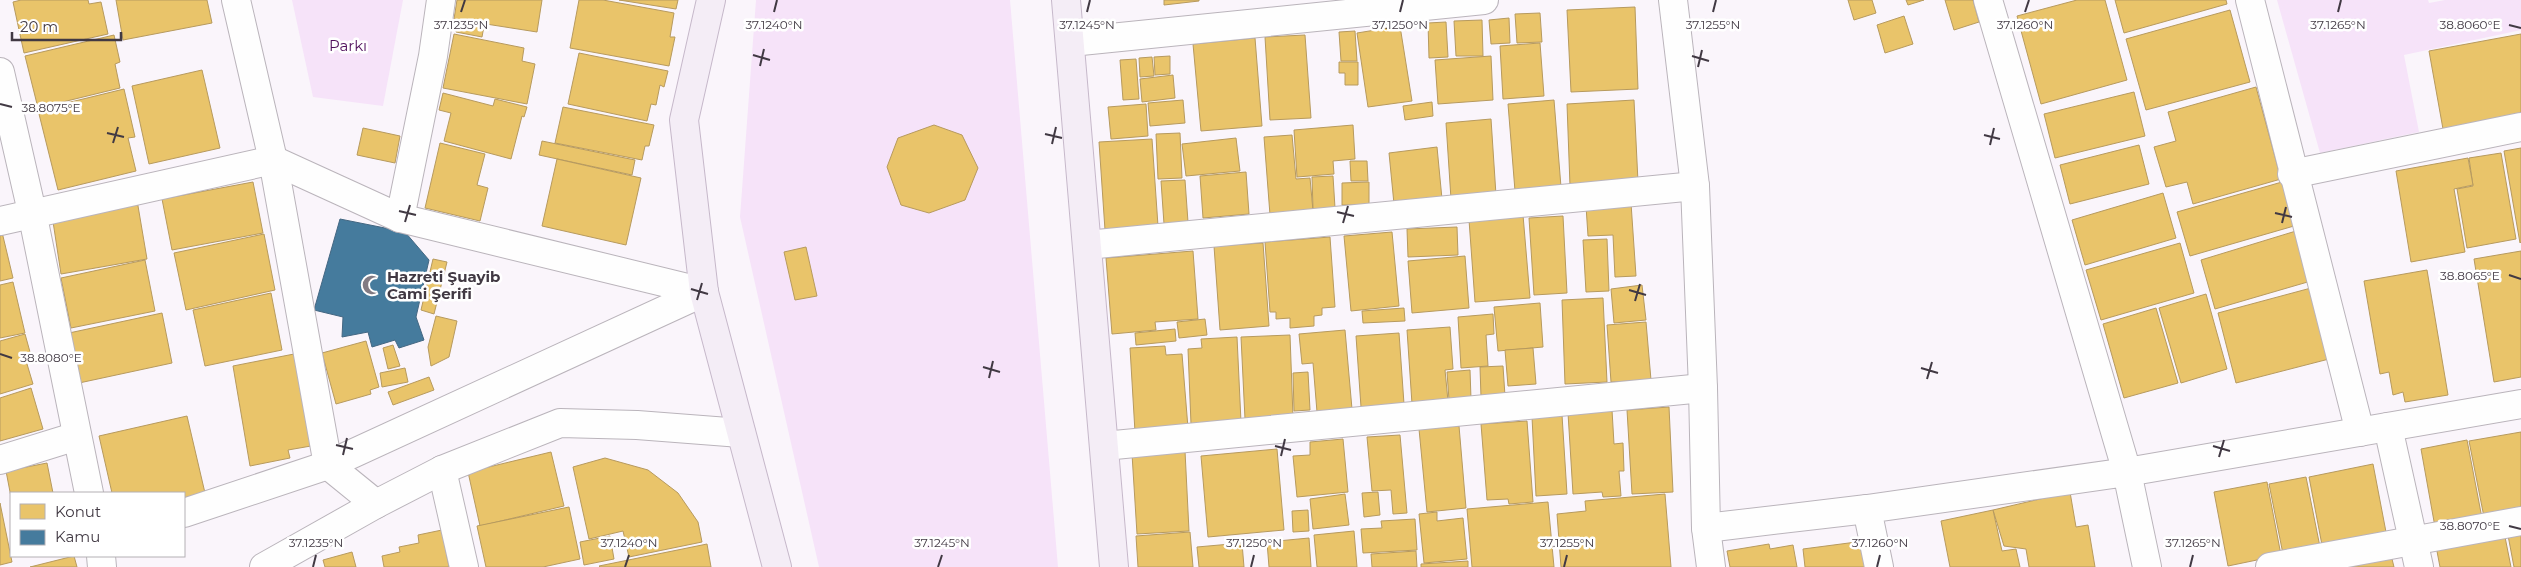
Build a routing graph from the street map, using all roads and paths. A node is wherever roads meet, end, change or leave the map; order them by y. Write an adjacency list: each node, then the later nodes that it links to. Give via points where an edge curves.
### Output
1 (236, 0): 12 (street)
2 (440, 0): 16 (street, via 433,56)
3 (711, 0): 19 (main road, via 684,120)
4 (1066, 0): 9 (main road)
5 (1484, 0): 9 (street)
6 (1673, 0): 14 (street)
7 (1988, 0): 30 (street)
8 (2250, 0): 13 (street)
9 (1072, 42): 18 (main road)
10 (0, 72): 15 (street)
11 (2521, 127): 13 (street)
12 (273, 160): 15 (street); 16 (street); 28 (street)
13 (2292, 174): 23 (street)
14 (1695, 186): 18 (street); 20 (street)
15 (32, 212): 17 (street); 25 (street)
16 (400, 218): 19 (street)
17 (0, 221)
18 (1087, 244): 26 (main road)
19 (704, 292): 24 (main road); 28 (street)
20 (1703, 388): 26 (street); 36 (street)
21 (2521, 404): 22 (street)
22 (2388, 427): 23 (street); 37 (street)
23 (2360, 432): 30 (street)
24 (741, 433): 29 (street, via 560,423); 40 (main road)
25 (77, 436): 27 (street); 31 (street)
26 (1104, 446): 41 (main road)
27 (0, 460)
28 (328, 465): 32 (street); 34 (street)
29 (442, 470): 32 (street); 39 (street)
30 (2127, 472): 33 (street); 44 (street)
31 (88, 492)
32 (376, 504): 38 (street)
33 (1867, 509): 36 (street); 43 (street)
34 (185, 513)
35 (2521, 521): 37 (street)
36 (1706, 528): 42 (street)
37 (2416, 555): 45 (street)
38 (267, 566)
39 (464, 567)
40 (776, 567)
41 (1114, 567)
42 (1711, 567)
43 (1879, 567)
44 (2147, 567)
45 (2270, 567)

